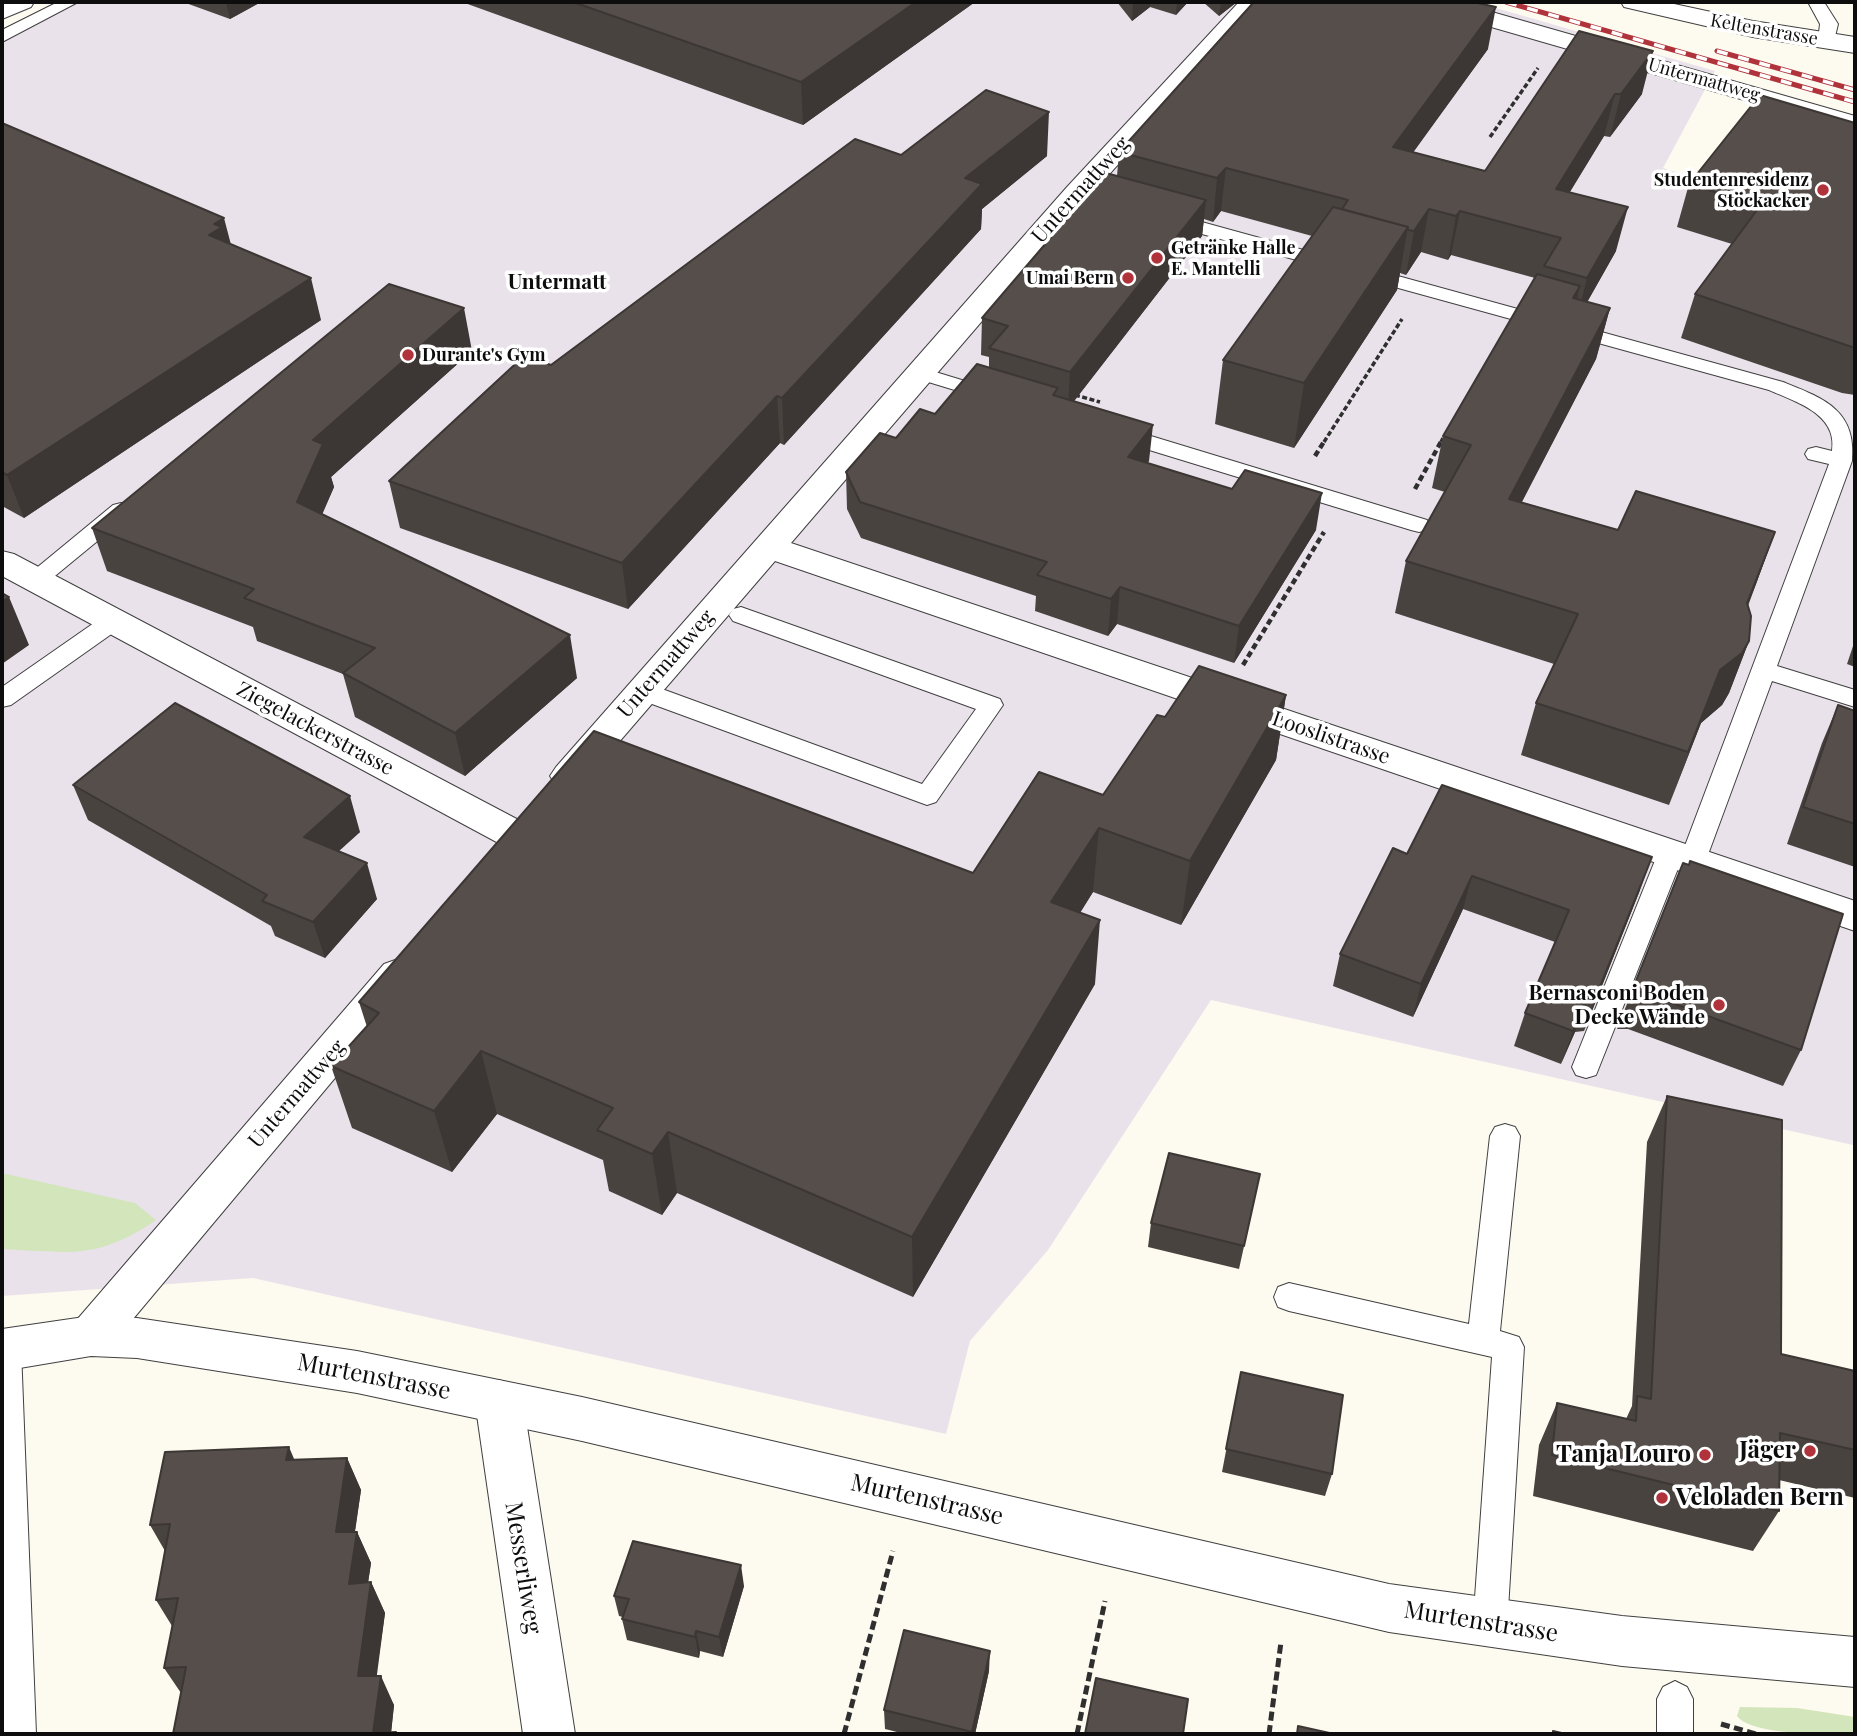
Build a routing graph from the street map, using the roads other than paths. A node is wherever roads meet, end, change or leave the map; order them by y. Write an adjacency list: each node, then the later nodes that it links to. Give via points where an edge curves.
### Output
1 (22, 2): 7 (street)
2 (71, 2): 8 (lane)
3 (1252, 2): 13 (street, Untermattweg, via 1089,196)
4 (1432, 2): 11 (street, Untermattweg)
5 (1633, 2): 9 (street, Keltenstrasse)
6 (1816, 2): 9 (lane, via 1829,24)
7 (2, 12)
8 (2, 37)
9 (1827, 41): 10 (street, Keltenstrasse)
10 (1855, 45)
11 (1855, 124)
12 (1152, 214): 17 (lane, via 1776,386 1810,400 1838,422 1844,435)
13 (919, 373): 14 (lane); 20 (street, Untermattweg)
14 (1012, 401)
15 (1091, 425): 19 (lane)
16 (1816, 454): 17 (lane)
17 (1840, 461): 25 (lane)
18 (133, 500): 22 (lane)
19 (1419, 525)
20 (768, 547): 26 (street, Untermattweg); 30 (street, Looslistrasse)
21 (2, 562): 22 (street, Ziegelackerstrasse)
22 (36, 580): 24 (street, Ziegelackerstrasse)
23 (741, 615): 26 (lane, via 991,705 927,796)
24 (112, 622): 28 (lane); 29 (street, Ziegelackerstrasse)
25 (1764, 670): 27 (lane); 30 (lane)
26 (642, 691): 29 (street, Untermattweg)
27 (1855, 698)
28 (2, 699)
29 (532, 819): 31 (street, Untermattweg)
30 (1682, 857): 32 (street, Looslistrasse); 34 (lane)
31 (490, 868)
32 (1855, 916)
33 (427, 942): 37 (street, Untermattweg)
34 (1586, 1067)
35 (1505, 1136): 38 (lane)
36 (1289, 1297): 38 (lane)
37 (91, 1336): 39 (street, Murtenstrasse); 40 (street, Murtenstrasse, via 232,1352)
38 (1483, 1342): 41 (lane, via 1508,1348)
39 (4, 1350): 44 (lane)
40 (499, 1401): 41 (street, Murtenstrasse, via 1390,1608); 45 (street, Messerliweg)
41 (1490, 1626): 42 (street, Murtenstrasse, via 1650,1646)
42 (1855, 1662)
43 (1675, 1699): 46 (lane)
44 (18, 1734)
45 (549, 1734)
46 (1675, 1734)

